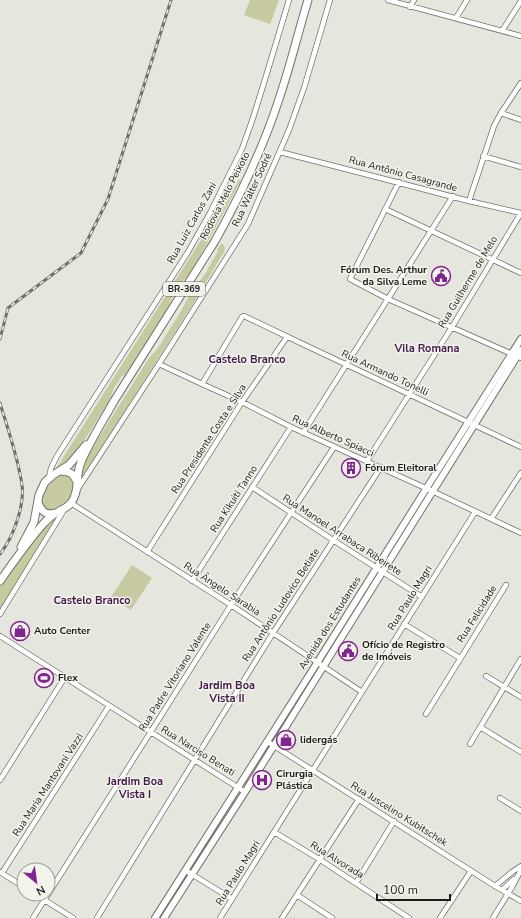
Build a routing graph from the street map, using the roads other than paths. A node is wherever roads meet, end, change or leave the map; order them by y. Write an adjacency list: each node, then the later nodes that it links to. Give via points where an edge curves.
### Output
1 (289, 0): 47 (street, Rua Luiz Carlos Zani, via 238,159 188,252 58,456)
2 (308, 0): 38 (main road, Rodovia Melo Peixoto / BR-369, via 268,131 227,220)
3 (330, 0): 15 (street, Rua Walter Sodré, via 304,88)
4 (388, 0): 8 (street)
5 (414, 0): 8 (street)
6 (467, 0): 9 (street)
7 (521, 1): 10 (street)
8 (410, 7): 9 (street)
9 (456, 18): 10 (street)
10 (502, 31): 11 (street)
11 (521, 36)
12 (521, 83): 13 (street)
13 (501, 113): 14 (street); 16 (street)
14 (521, 120)
15 (280, 152): 18 (street, Rua Antônio Casagrande); 32 (street, Rua Walter Sodré, via 248,224)
16 (483, 156): 17 (street); 20 (street)
17 (521, 167)
18 (399, 182): 19 (street, Rua Antônio Casagrande); 21 (street)
19 (452, 196): 20 (street, Rua Antônio Casagrande); 23 (street)
20 (469, 201): 22 (street, Rua Antônio Casagrande)
21 (386, 209): 23 (street); 26 (street, via 350,279)
22 (521, 213): 24 (street, Rua Guilherme de Melo)
23 (431, 231): 24 (street); 26 (street)
24 (492, 259): 25 (street); 27 (street, Rua Guilherme de Melo)
25 (521, 273)
26 (388, 299): 27 (street); 33 (street)
27 (452, 327): 31 (street); 35 (street, Rua Guilherme de Melo)
28 (287, 337): 33 (street, Rua Armando Tonelli); 34 (street, Rua Armando Tonelli, via 242,317); 36 (street, Rua Presidente Costa e Silva)
29 (521, 339): 31 (street, Avenida dos Estudantes)
30 (521, 350): 31 (street, Avenida dos Estudantes)
31 (516, 356): 37 (street, Avenida dos Estudantes)
32 (159, 364): 34 (street, Rua Alberto Spiacci); 51 (street, Rua Walter Sodré)
33 (346, 365): 35 (street, Rua Armando Tonelli); 40 (street)
34 (202, 384): 36 (street, Rua Alberto Spiacci)
35 (408, 394): 37 (street, Rua Armando Tonelli); 43 (street, Rua Guilherme de Melo)
36 (242, 402): 39 (street, Rua Alberto Spiacci); 62 (street, Rua Presidente Costa e Silva)
37 (471, 423): 42 (street, Rua Armando Tonelli); 50 (street, Avenida dos Estudantes); 52 (street, Avenida dos Estudantes)
38 (100, 426): 45 (main road, Rodovia Melo Peixoto / BR-369, via 70,465); 48 (main road, Rodovia Melo Peixoto / BR-369, via 81,462)
39 (290, 427): 40 (street, Rua Alberto Spiacci); 49 (street, Rua Kikuiti Tanno)
40 (303, 433): 41 (street, Rua Alberto Spiacci)
41 (334, 447): 43 (street, Rua Alberto Spiacci); 58 (street, Rua Padre Vitoriano Valente)
42 (521, 447)
43 (367, 461): 44 (street, Rua Alberto Spiacci)
44 (380, 467): 50 (street, Rua Alberto Spiacci); 61 (street, Rua Antônio Ludovico Betiate)
45 (61, 470): 47 (main road, Rodovia Melo Peixoto / BR-369); 48 (main road, via 73,474)
46 (521, 473): 59 (street)
47 (48, 478): 53 (main road, Rodovia Melo Peixoto / BR-369)
48 (77, 482): 51 (main road, Rodovia Melo Peixoto / BR-369)
49 (252, 487): 58 (street, Rua Manoel Arrabaca Ribeirete); 68 (street, Rua Kikuiti Tanno)
50 (426, 489): 52 (street, Rua Alberto Spiacci); 64 (street, Avenida dos Estudantes)
51 (76, 491): 54 (main road, Rodovia Melo Peixoto / BR-369)
52 (432, 491): 56 (street, Rua Alberto Spiacci); 65 (street, Avenida dos Estudantes)
53 (38, 502): 57 (main road, via 43,512); 63 (main road, Rodovia Melo Peixoto / BR-369, via 34,522)
54 (71, 503): 55 (main road, Rodovia Melo Peixoto / BR-369); 62 (street, Rua Ângelo Sarabia)
55 (64, 509): 57 (main road, Rodovia Melo Peixoto / BR-369); 72 (street)
56 (475, 512): 59 (street, Rua Alberto Spiacci); 70 (street, Rua Paulo Magri)
57 (55, 513): 63 (main road, Rodovia Melo Peixoto / BR-369)
58 (291, 513): 61 (street, Rua Manoel Arrabaca Ribeirete); 71 (street, Rua Padre Vitoriano Valente)
59 (491, 519): 60 (street, Rua Alberto Spiacci)
60 (521, 534)
61 (333, 540): 64 (street, Rua Manoel Arrabaca Ribeirete); 74 (street, Rua Antônio Ludovico Betiate)
62 (147, 552): 68 (street, Rua Ângelo Sarabia)
63 (15, 559): 66 (main road, Rodovia Melo Peixoto / BR-369)
64 (376, 567): 65 (street, Rua Manoel Arrabaca Ribeirete); 78 (street, Avenida dos Estudantes)
65 (382, 572): 70 (street, Rua Manoel Arrabaca Ribeirete); 78 (street, Avenida dos Estudantes)
66 (2, 576): 67 (main road, Rodovia Melo Peixoto / BR-369)
67 (0, 581)
68 (192, 581): 71 (street, Rua Ângelo Sarabia)
69 (506, 586): 76 (street, Rua Felicidade)
70 (422, 596): 73 (street, Rua Paulo Magri)
71 (231, 605): 74 (street, Rua Ângelo Sarabia); 87 (street, Rua Padre Vitoriano Valente)
72 (0, 614)
73 (404, 624): 76 (street); 82 (street, Rua Paulo Magri)
74 (273, 633): 78 (street, Rua Ângelo Sarabia); 92 (street, Rua Antônio Ludovico Betiate)
75 (0, 636): 80 (street, Rua Narciso Benati)
76 (460, 658): 85 (street, Rua Felicidade)
77 (521, 659): 81 (street)
78 (320, 665): 82 (street, Rua Ângelo Sarabia); 88 (street, Avenida dos Estudantes); 90 (street, Avenida dos Estudantes)
79 (486, 676): 81 (street)
80 (65, 677): 84 (street, Rua Narciso Benati); 94 (street)
81 (504, 687): 83 (street); 86 (street)
82 (362, 692): 93 (street, Rua Paulo Magri)
83 (521, 697)
84 (109, 706): 87 (street, Rua Narciso Benati); 107 (street, Rua Maria Mantovani Vazzi)
85 (426, 714)
86 (480, 727): 89 (street); 91 (street)
87 (151, 732): 92 (street, Rua Narciso Benati); 110 (street, Rua Padre Vitoriano Valente)
88 (268, 742): 90 (street, Rua Juscelino Kubitschek); 95 (street, Avenida dos Estudantes)
89 (470, 744)
90 (274, 745): 93 (street, Rua Juscelino Kubitschek); 96 (street, Avenida dos Estudantes)
91 (521, 752)
92 (195, 759): 95 (street, Rua Narciso Benati); 124 (street, Rua Antônio Ludovico Betiate)
93 (313, 770): 98 (street, Rua Juscelino Kubitschek); 101 (street, Rua Paulo Magri)
94 (0, 780)
95 (238, 788): 96 (street, Rua Narciso Benati); 104 (street, Avenida dos Estudantes)
96 (245, 792): 108 (street, Avenida dos Estudantes)
97 (500, 798): 99 (street)
98 (359, 799): 100 (street, Rua Juscelino Kubitschek); 102 (street)
99 (521, 811)
100 (394, 821): 106 (street, Rua Juscelino Kubitschek); 112 (street)
101 (274, 832): 102 (street, Rua Alvorada); 117 (street, Rua Paulo Magri)
102 (319, 859): 112 (street, Rua Alvorada); 116 (street)
103 (521, 866): 113 (street)
104 (186, 870): 108 (street); 121 (street, Avenida dos Estudantes)
105 (521, 870): 109 (street)
106 (471, 871): 113 (street, Rua Juscelino Kubitschek); 130 (street)
107 (1, 873): 111 (street)
108 (191, 874): 117 (street); 125 (street, Avenida dos Estudantes)
109 (517, 877): 114 (street); 115 (street)
110 (56, 881)
111 (16, 882)
112 (356, 883): 129 (street, Rua Alvorada)
113 (495, 886): 114 (street, Rua Juscelino Kubitschek)
114 (502, 890): 115 (street, Rua Juscelino Kubitschek)
115 (508, 893): 118 (street, Rua Juscelino Kubitschek); 131 (street)
116 (297, 895): 127 (street); 128 (street)
117 (232, 899): 126 (street, Rua Paulo Magri)
118 (521, 901)
119 (43, 902): 122 (street, Rua Padre Vitoriano Valente)
120 (47, 902): 123 (street)
121 (157, 916): 125 (street)
122 (33, 918)
123 (73, 918)
124 (97, 918)
125 (164, 918)
126 (220, 918)
127 (282, 918)
128 (332, 918)
129 (409, 918)
130 (440, 918)
131 (493, 918)

